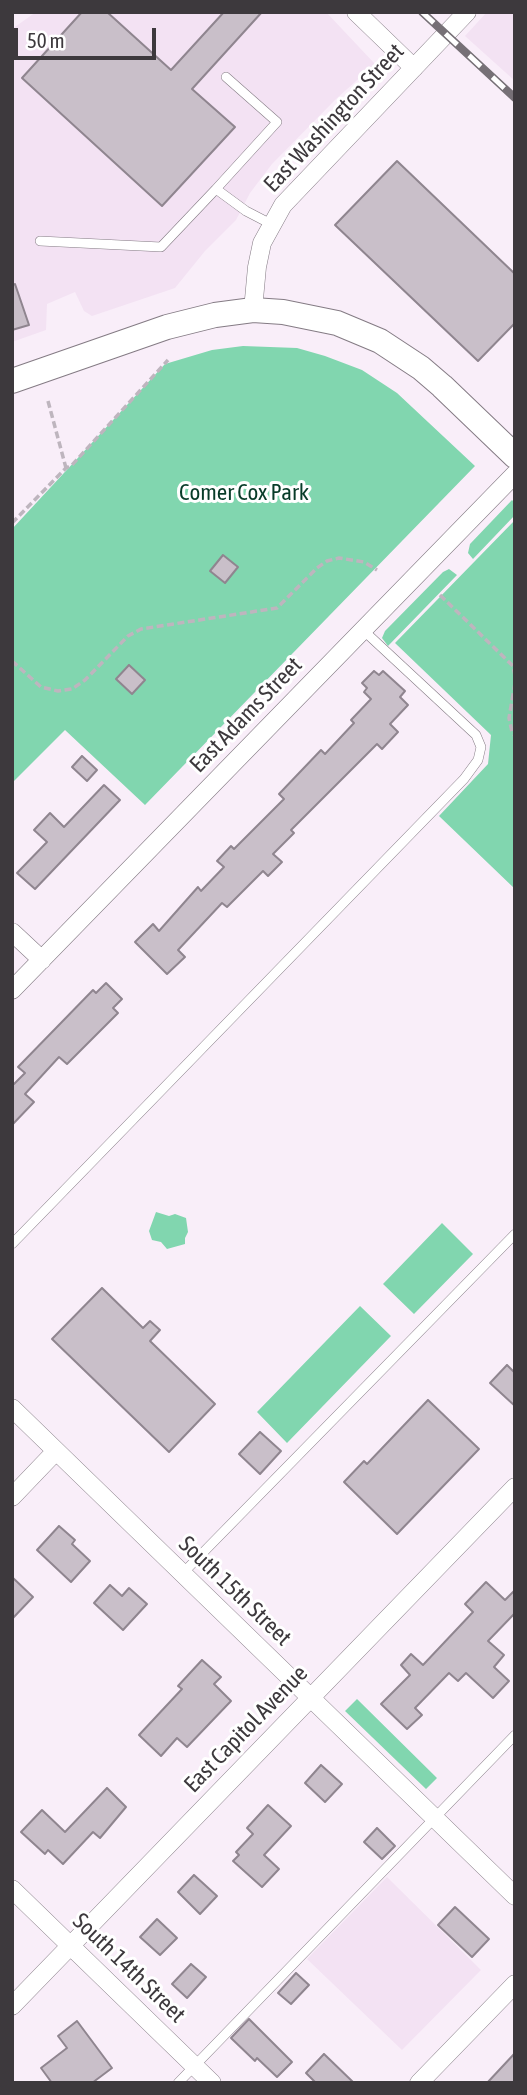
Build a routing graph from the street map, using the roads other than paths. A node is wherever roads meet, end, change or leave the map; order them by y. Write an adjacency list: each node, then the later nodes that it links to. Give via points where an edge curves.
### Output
1 (356, 12): 3 (street)
2 (467, 12): 3 (street, East Washington Street)
3 (414, 68): 6 (street, East Washington Street, via 300,185)
4 (226, 77): 5 (lane, via 276,122)
5 (216, 189): 6 (lane); 7 (lane, via 161,247)
6 (271, 224): 8 (street, East Washington Street, via 262,243)
7 (40, 242)
8 (253, 310): 9 (street, via 167,327); 10 (street, via 325,320 380,341 421,368)
9 (12, 381)
10 (515, 456)
11 (515, 474): 12 (street, East Adams Street)
12 (363, 630): 14 (street, East Adams Street); 17 (lane, via 476,735 481,747 478,760)
13 (12, 932): 14 (street)
14 (42, 960): 15 (street, East Adams Street)
15 (12, 990)
16 (515, 1234): 22 (lane)
17 (12, 1244)
18 (12, 1408): 19 (street, South 15th Street)
19 (56, 1451): 21 (street); 22 (street, South 15th Street)
20 (515, 1487): 23 (street, East Capitol Avenue)
21 (12, 1497)
22 (182, 1574): 23 (street, South 15th Street)
23 (310, 1698): 25 (street, South 15th Street); 28 (street, East Capitol Avenue)
24 (515, 1735): 25 (lane)
25 (434, 1819): 27 (street, South 15th Street); 31 (lane)
26 (12, 1889): 28 (street, South 14th Street)
27 (515, 1896)
28 (72, 1945): 30 (street, East Capitol Avenue); 31 (street, South 14th Street)
29 (515, 1984): 34 (street)
30 (12, 2006)
31 (195, 2066): 32 (lane); 33 (street, South 14th Street)
32 (178, 2083)
33 (212, 2083)
34 (419, 2083)

